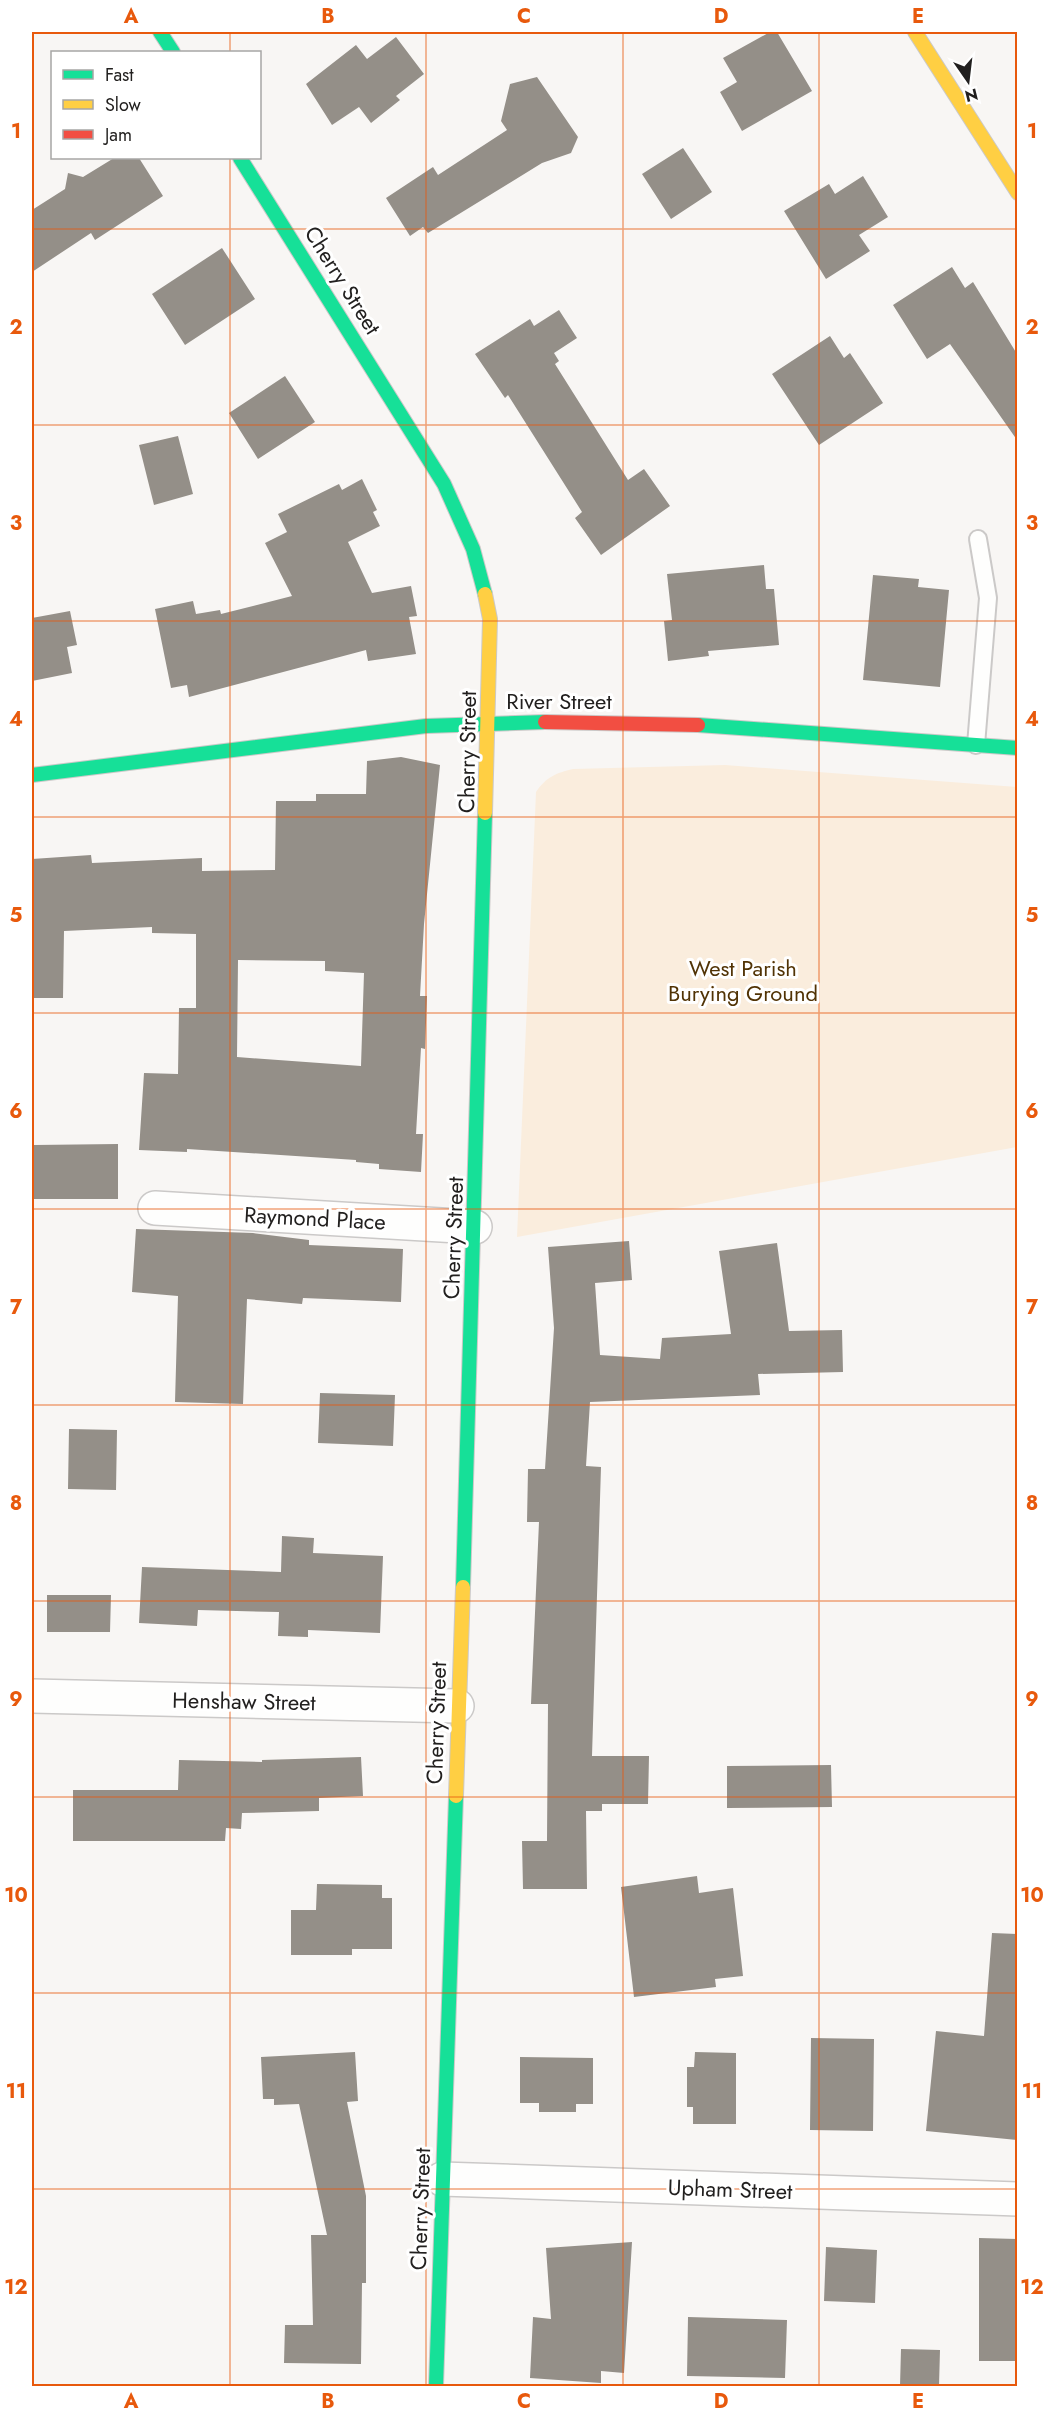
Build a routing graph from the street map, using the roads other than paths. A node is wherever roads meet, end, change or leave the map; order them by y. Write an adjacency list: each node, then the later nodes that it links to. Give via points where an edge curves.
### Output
1 (160, 32): 3 (street)
2 (915, 32): 5 (street)
3 (172, 51)
4 (241, 159): 7 (street, Cherry Street, via 428,456 469,532 484,577 490,619)
5 (1017, 193)
6 (978, 539): 8 (lane, via 988,598)
7 (489, 723): 8 (street, River Street, via 732,726); 10 (street, River Street, via 426,726); 12 (street, Cherry Street)
8 (976, 745): 9 (street, River Street)
9 (1017, 748)
10 (32, 775)
11 (155, 1208): 12 (street, Raymond Place)
12 (475, 1227): 14 (street, Cherry Street)
13 (32, 1696): 14 (street, Henshaw Street)
14 (457, 1706): 15 (street, Cherry Street)
15 (442, 2180): 16 (street, Upham Street); 17 (street, Cherry Street)
16 (1017, 2199)
17 (436, 2386)

